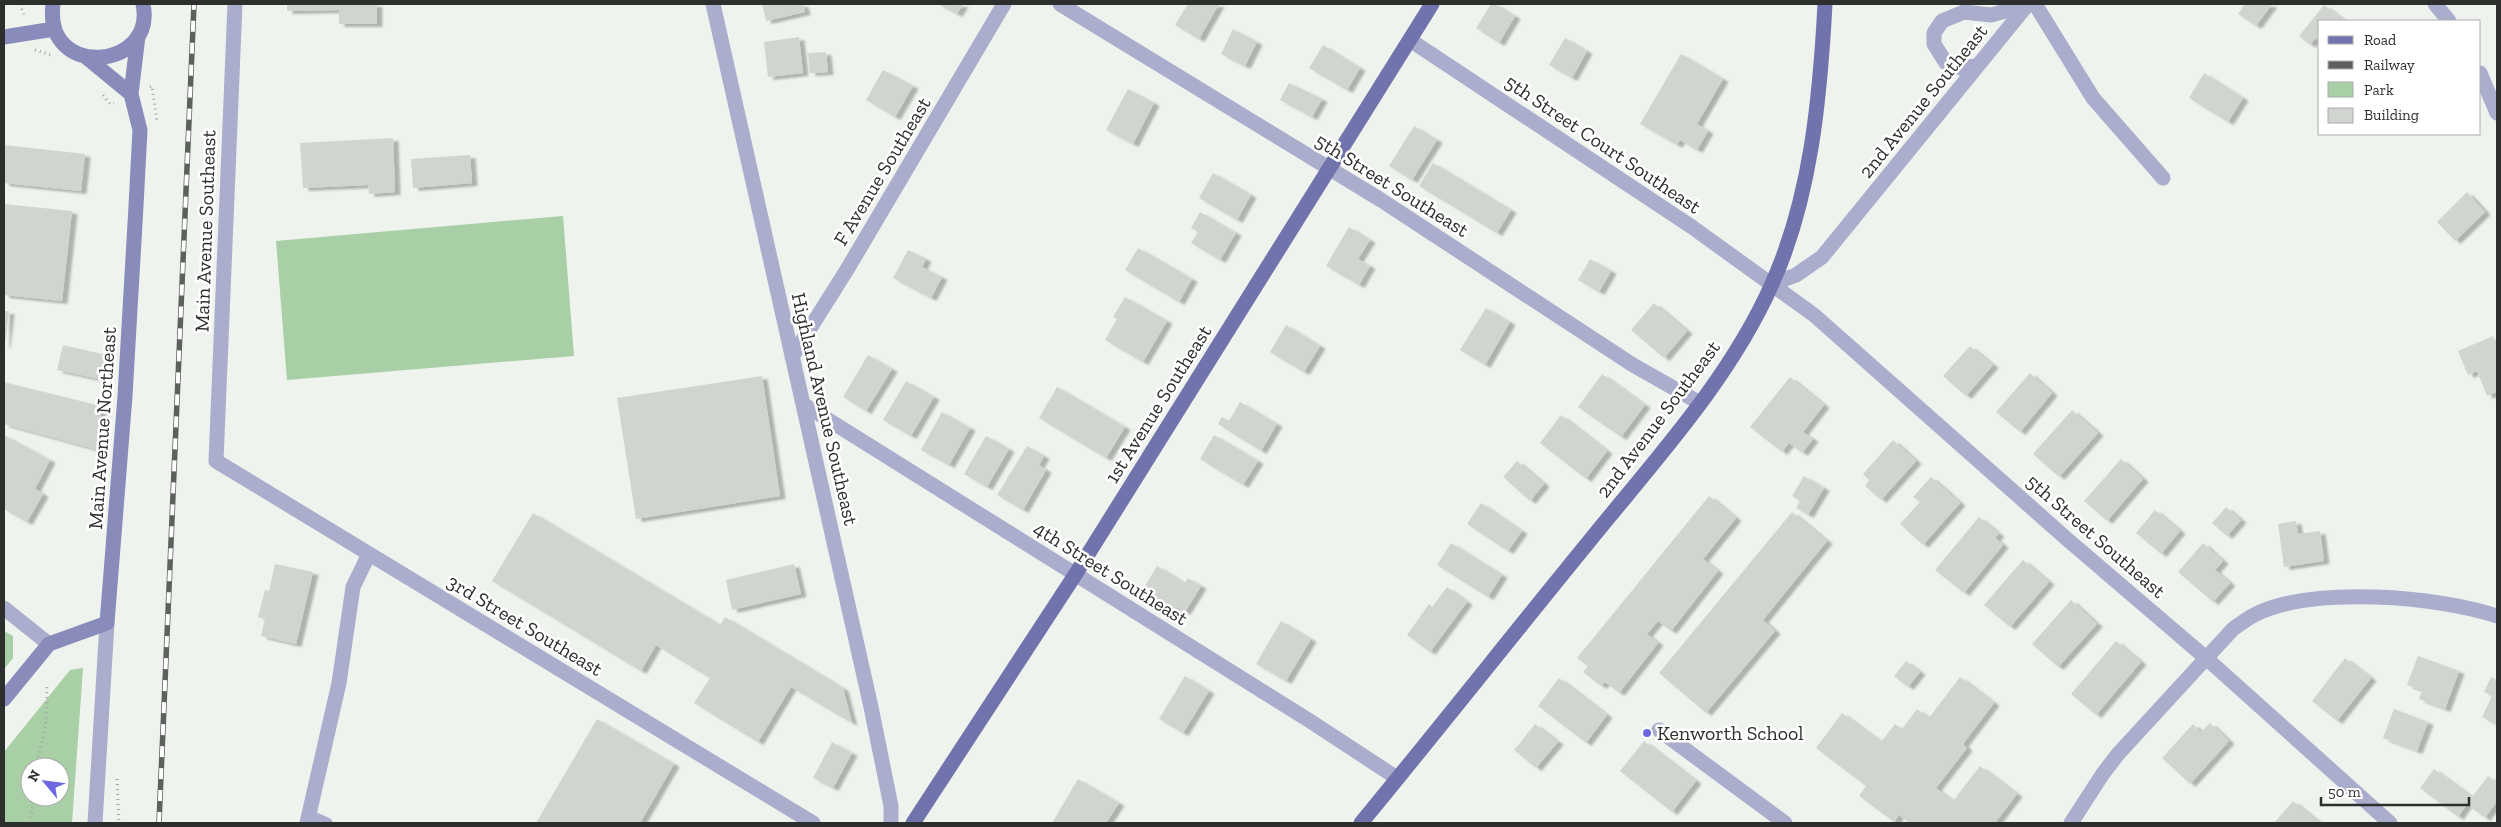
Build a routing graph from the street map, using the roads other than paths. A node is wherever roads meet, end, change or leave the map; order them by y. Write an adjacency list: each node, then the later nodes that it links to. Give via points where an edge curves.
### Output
1 (52, 4): 14 (street)
2 (143, 4): 15 (street, Main Avenue Northeast, via 143,22)
3 (235, 4): 29 (street, Main Avenue Southeast)
4 (713, 4): 26 (street, Highland Avenue Southeast)
5 (1004, 4): 26 (street, F Avenue Southeast)
6 (1060, 4): 23 (street, 5th Street Southeast)
7 (1432, 4): 17 (main road, 1st Avenue Southeast)
8 (1825, 4): 25 (main road, via 1819,87 1801,197 1792,233)
9 (2022, 4): 19 (street, via 1991,15 1964,12 1942,21 1934,33 1934,44 1946,64 1960,68)
10 (2028, 4): 19 (street, 2nd Avenue Southeast)
11 (2035, 4): 24 (street, via 2093,98)
12 (2435, 4): 13 (street)
13 (2448, 20)
14 (54, 30): 16 (street); 18 (street, via 73,52)
15 (138, 36): 18 (street, via 128,48 114,56); 21 (street, Main Avenue Northeast)
16 (4, 37)
17 (1410, 40): 23 (main road, 1st Avenue Southeast); 25 (street, 5th Street Court Southeast, via 1692,227)
18 (86, 57): 21 (street)
19 (1976, 66): 25 (street, 2nd Avenue Southeast, via 1822,257 1796,275)
20 (2481, 75): 22 (street)
21 (131, 94): 34 (street, Main Avenue Northeast, via 140,130 126,388)
22 (2497, 113)
23 (1330, 169): 27 (street, 5th Street Southeast, via 1633,365); 31 (main road, 1st Avenue Southeast)
24 (2163, 178)
25 (1772, 284): 27 (main road, 2nd Avenue Southeast, via 1754,319); 36 (street, 5th Street Southeast, via 1814,315)
26 (792, 357): 28 (street, Highland Avenue Southeast)
27 (1700, 403): 39 (main road, 2nd Avenue Southeast)
28 (803, 404): 31 (street, 4th Street Southeast); 44 (street, Highland Avenue Southeast, via 869,698 891,806)
29 (216, 461): 30 (street, 3rd Street Southeast)
30 (369, 554): 40 (street, via 353,587 339,683); 43 (street, 3rd Street Southeast)
31 (1075, 575): 39 (street, 4th Street Southeast); 45 (main road, 1st Avenue Southeast)
32 (4, 608): 35 (street)
33 (2497, 616): 36 (street, via 2441,604 2381,598 2306,601 2256,614 2233,629)
34 (107, 623): 35 (street); 41 (street, Main Avenue Northeast)
35 (49, 644): 37 (street)
36 (2206, 658): 48 (street, via 2118,754); 49 (street, 5th Street Southeast)
37 (4, 699)
38 (1659, 730): 47 (street)
39 (1397, 778): 46 (main road, 2nd Avenue Southeast)
40 (308, 819): 42 (lane)
41 (95, 823)
42 (327, 823)
43 (814, 823)
44 (891, 823)
45 (912, 823)
46 (1360, 823)
47 (1785, 823)
48 (2071, 823)
49 (2390, 823)

